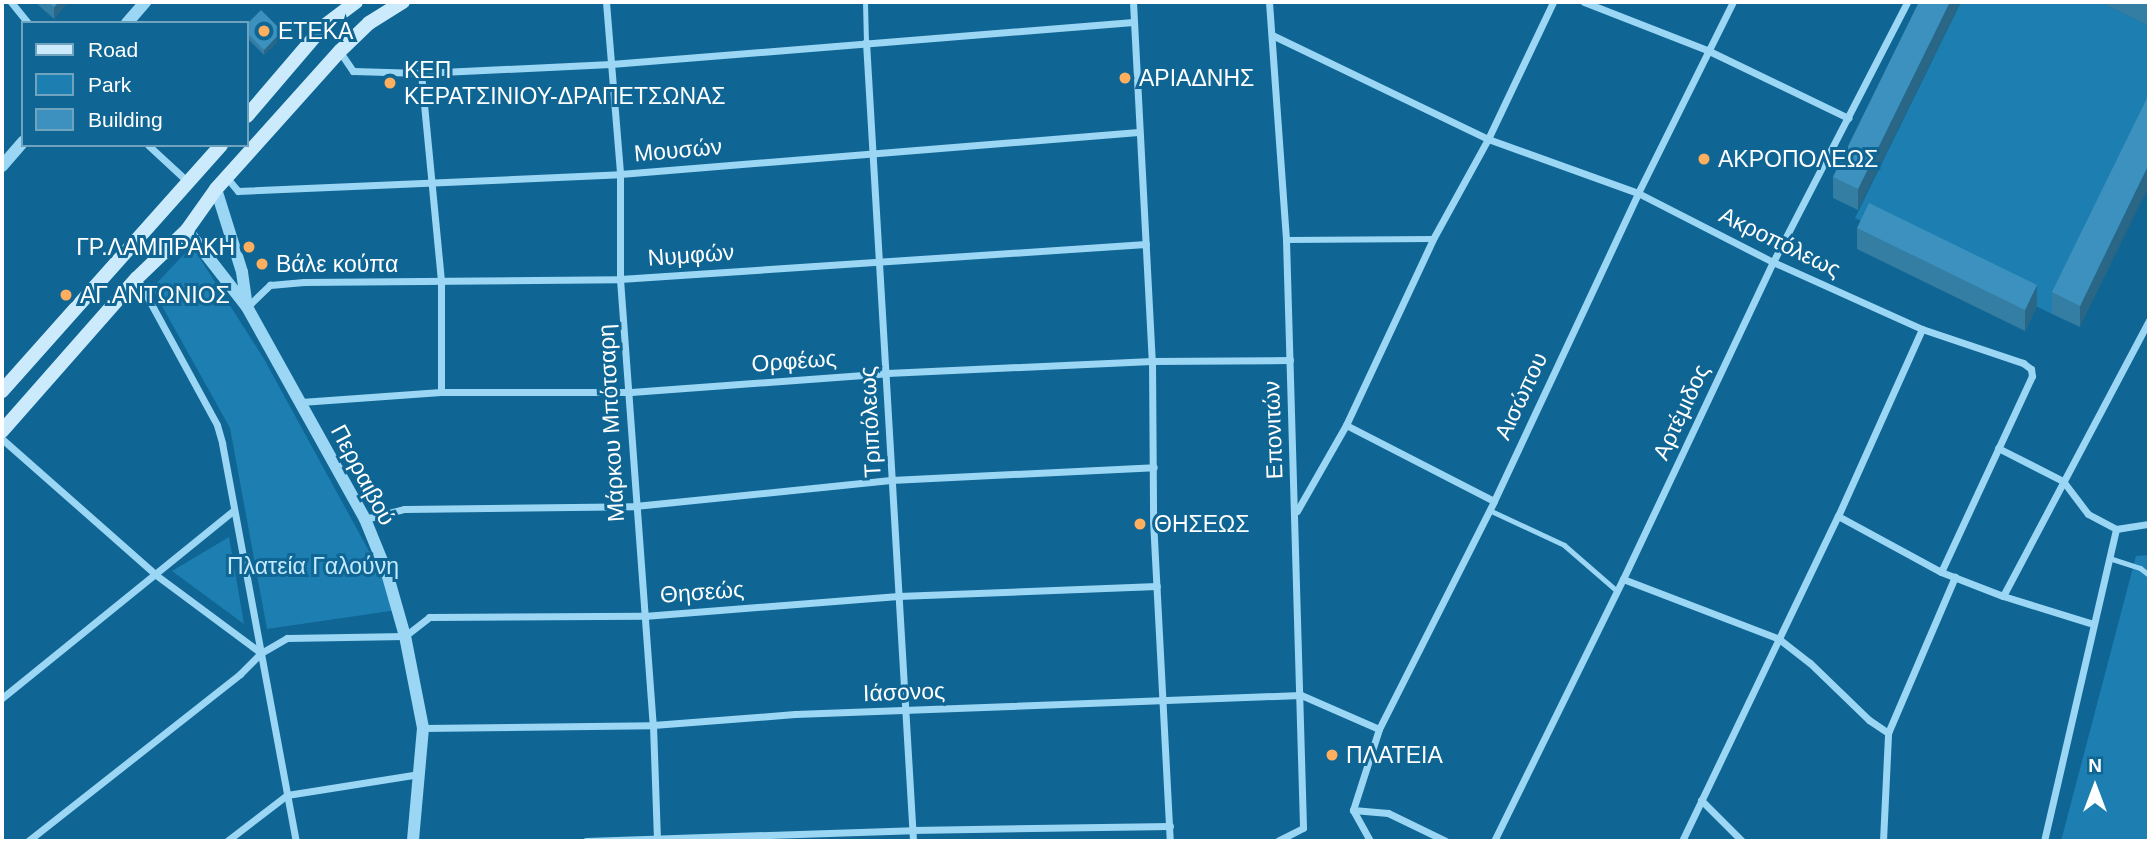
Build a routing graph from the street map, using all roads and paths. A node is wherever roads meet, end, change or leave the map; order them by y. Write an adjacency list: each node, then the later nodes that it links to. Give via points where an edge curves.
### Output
1 (11, 2): 13 (street)
2 (145, 2): 14 (street)
3 (356, 2): 22 (main road, via 324,26)
4 (403, 2): 19 (main road, via 369,23)
5 (606, 2): 20 (street, Μάρκου Μπότσαρη)
6 (865, 2): 17 (lane, Τριπόλεως)
7 (1133, 2): 15 (street)
8 (1269, 2): 16 (street, Επονιτών)
9 (1553, 2): 25 (street)
10 (1584, 2): 18 (street)
11 (1733, 2): 18 (street, Αισώπου)
12 (1907, 2): 23 (street, Αρτέμιδος)
13 (26, 21)
14 (129, 21)
15 (1133, 22): 17 (street); 24 (street)
16 (1272, 35): 25 (street, Ακροπόλεως); 39 (street, Επονιτών)
17 (866, 43): 20 (street); 29 (street, Τριπόλεως)
18 (1707, 50): 23 (street); 36 (street, Αισώπου)
19 (340, 51): 21 (street, via 353,71); 32 (main road)
20 (611, 64): 21 (street); 31 (street, Μάρκου Μπότσαρη)
21 (421, 73): 33 (street)
22 (248, 115)
23 (1848, 118): 42 (street, Αρτέμιδος)
24 (1138, 132): 29 (street, Μουσών); 40 (street)
25 (1488, 139): 36 (street, Ακροπόλεως); 38 (street)
26 (21, 144): 30 (street)
27 (150, 147): 34 (street)
28 (218, 147): 34 (main road)
29 (873, 153): 31 (street, Μουσών); 41 (street, Τριπόλεως)
30 (2, 166)
31 (620, 174): 33 (street, Μουσών); 44 (street, Μάρκου Μπότσαρη)
32 (227, 178): 33 (street, Μουσών, via 238,191); 35 (main road)
33 (429, 181): 45 (street)
34 (188, 182): 52 (main road)
35 (216, 189): 37 (main road); 46 (street, Περραιβού, via 242,272)
36 (1637, 193): 42 (street, Ακροπόλεως); 63 (street, Αισώπου)
37 (187, 230): 43 (main road); 46 (street, Περραιβού)
38 (1433, 239): 39 (street); 56 (street)
39 (1286, 240): 49 (street, Επονιτών)
40 (1146, 244): 41 (street, Νυμφών); 50 (street)
41 (880, 261): 44 (street, Νυμφών); 51 (street, Τριπόλεως)
42 (1773, 261): 48 (street, Ακροπόλεως); 77 (street, Αρτέμιδος)
43 (137, 278): 57 (main road); 66 (street, via 217,425)
44 (620, 279): 45 (street, Νυμφών); 54 (street, Μάρκου Μπότσαρη)
45 (441, 280): 46 (street, Νυμφών, via 270,285); 53 (street)
46 (247, 307): 55 (street, Περραιβού)
47 (2149, 320): 62 (street)
48 (1922, 328): 59 (street, Ακροπόλεως, via 2031,369 2032,376); 68 (street)
49 (1290, 360): 50 (street, Ορφέως); 67 (street, Επονιτών)
50 (1152, 361): 51 (street, Ορφέως); 60 (street)
51 (887, 373): 54 (street, Ορφέως); 61 (street, Τριπόλεως)
52 (2, 391)
53 (442, 392): 54 (street, Ορφέως); 55 (street, Ορφέως)
54 (631, 392): 64 (street, Μάρκου Μπότσαρη)
55 (301, 402): 69 (street, Περραιβού)
56 (1346, 425): 63 (street); 67 (street)
57 (2, 431)
58 (2, 439): 74 (street)
59 (1998, 448): 62 (street); 73 (street)
60 (1154, 467): 61 (street); 78 (street)
61 (891, 480): 64 (street); 80 (street, Τριπόλεως)
62 (2063, 481): 71 (street, via 2088,514); 81 (street)
63 (1493, 501): 65 (street, Αισώπου)
64 (635, 506): 69 (street, via 404,509); 82 (street, Μάρκου Μπότσαρη)
65 (1489, 510): 79 (lane, via 1563,545); 93 (street, Αισώπου)
66 (233, 511): 74 (street); 86 (street)
67 (1296, 513): 87 (street, Επονιτών)
68 (1838, 516): 73 (street); 85 (street)
69 (365, 519): 84 (street, Περραιβού)
70 (2149, 524): 71 (street)
71 (2116, 529): 72 (street)
72 (2109, 558): 75 (lane); 83 (street)
73 (1941, 572): 76 (street)
74 (156, 575): 86 (street); 88 (street)
75 (2149, 575)
76 (1955, 577): 81 (street); 94 (street)
77 (1623, 579): 79 (street, Αρτέμιδος); 85 (street)
78 (1157, 586): 80 (street, Θησεώς); 89 (street)
79 (1617, 591): 112 (street, Αρτέμιδος)
80 (898, 596): 82 (street, Θησεώς); 90 (street, Τριπόλεως)
81 (2003, 596): 83 (street)
82 (644, 616): 84 (street, Θησεώς, via 429,617); 91 (street, Μάρκου Μπότσαρη)
83 (2093, 625): 116 (street)
84 (405, 636): 86 (street, via 287,638); 92 (street, Περραιβού)
85 (1779, 639): 94 (street); 97 (street)
86 (261, 653): 96 (street); 102 (street)
87 (1301, 695): 89 (street, Ιάσονος); 93 (street, Ιάσονος); 109 (street, Επονιτών, via 1303,828)
88 (2, 698)
89 (1164, 702): 90 (street, Ιάσονος); 99 (street)
90 (905, 712): 91 (street, Ιάσονος, via 794,714); 100 (street, Τριπόλεως)
91 (653, 725): 92 (street, Ιάσονος); 101 (street, Μάρκου Μπότσαρη)
92 (423, 728): 95 (street, Περραιβού)
93 (1379, 729): 98 (street, Αισώπου)
94 (1888, 733): 115 (street)
95 (420, 774): 96 (street); 105 (street, Περραιβού)
96 (287, 795): 103 (street); 104 (street)
97 (1701, 800): 113 (street); 114 (street)
98 (1353, 810): 110 (street); 111 (street, via 1388,813)
99 (1170, 826): 100 (street); 108 (street)
100 (912, 830): 101 (street); 107 (street, Τριπόλεως)
101 (657, 840): 106 (street)
102 (28, 841)
103 (227, 841)
104 (296, 841)
105 (413, 841)
106 (586, 841)
107 (913, 841)
108 (1170, 841)
109 (1278, 841)
110 (1370, 841)
111 (1446, 841)
112 (1494, 841)
113 (1682, 841)
114 (1742, 841)
115 (1883, 841)
116 (2044, 841)

